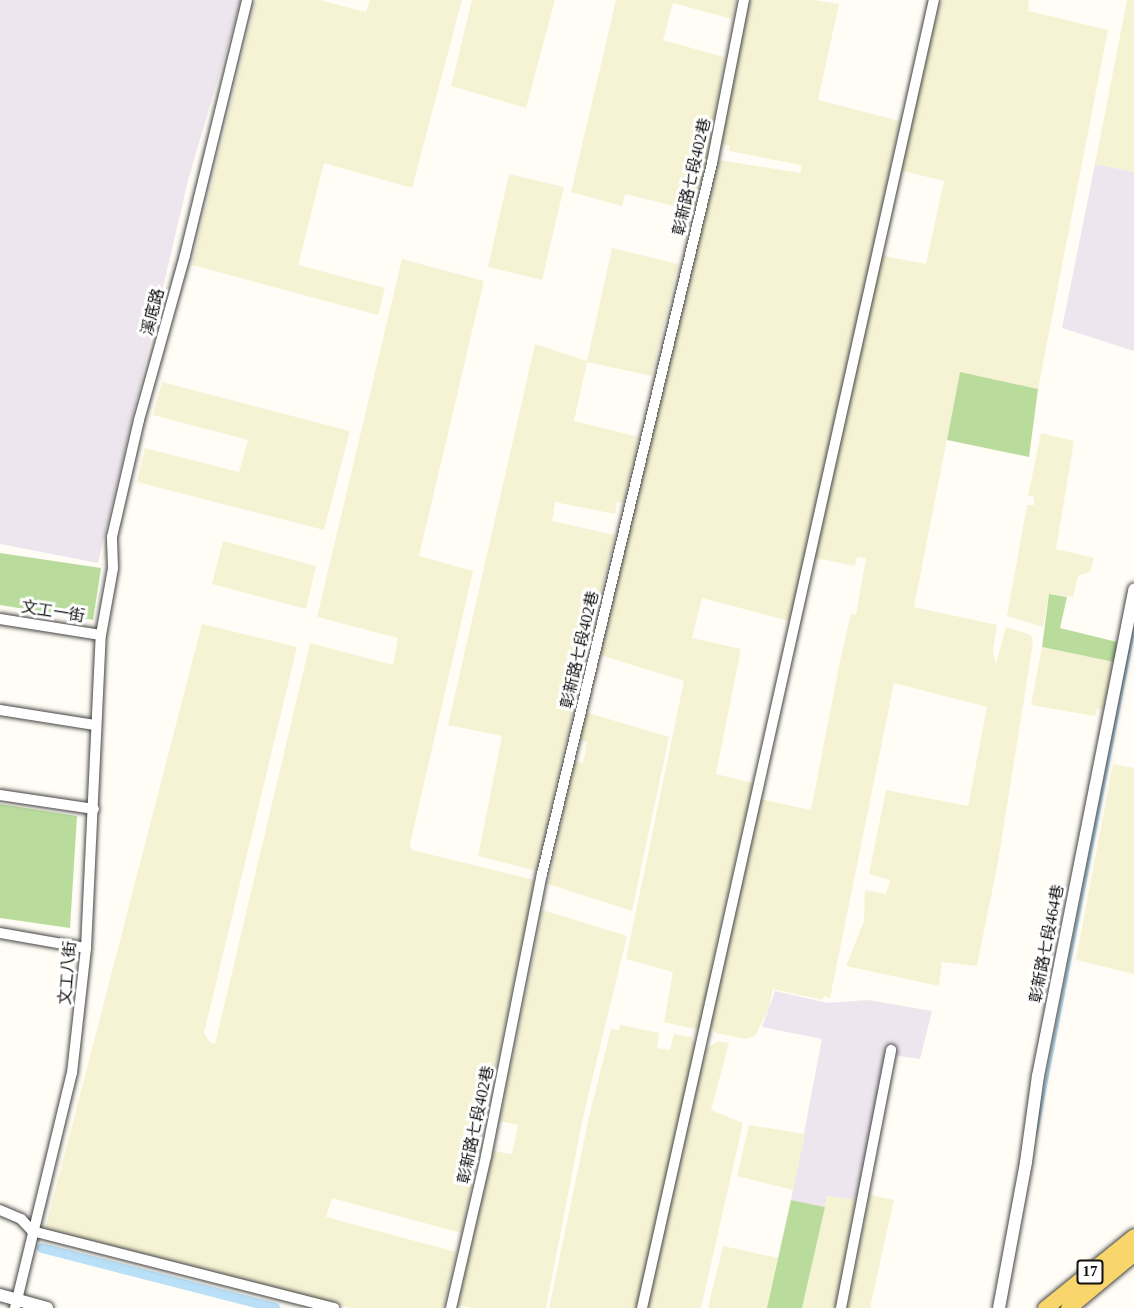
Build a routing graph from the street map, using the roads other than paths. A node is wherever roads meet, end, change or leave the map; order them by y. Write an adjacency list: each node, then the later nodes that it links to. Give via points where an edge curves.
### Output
1 (247, 0): 6 (street, 溪底路, via 117,508)
2 (744, 0): 22 (street, 彰新路七段402巷, via 709,174 542,874)
3 (934, 0): 23 (street)
4 (1134, 588): 25 (street, 彰新路七段464巷, via 1038,1076)
5 (0, 619): 6 (street, 文工一街)
6 (101, 635): 8 (street, 文工八街)
7 (0, 710): 8 (street)
8 (95, 725): 10 (street, 文工八街)
9 (0, 795): 10 (street)
10 (94, 809): 12 (street, 文工八街)
11 (0, 933): 12 (street)
12 (86, 948): 15 (street, 文工八街, via 72,1073)
13 (891, 1050): 24 (street)
14 (0, 1210): 15 (street, via 21,1219)
15 (32, 1231): 19 (street, 文工八街); 21 (street)
16 (1134, 1236): 26 (main road, 17)
17 (1134, 1253): 27 (main road, 17)
18 (0, 1294): 19 (street)
19 (16, 1304): 20 (street)
20 (47, 1308)
21 (334, 1308)
22 (451, 1308)
23 (642, 1308)
24 (842, 1308)
25 (999, 1308)
26 (1045, 1308)
27 (1068, 1308)

